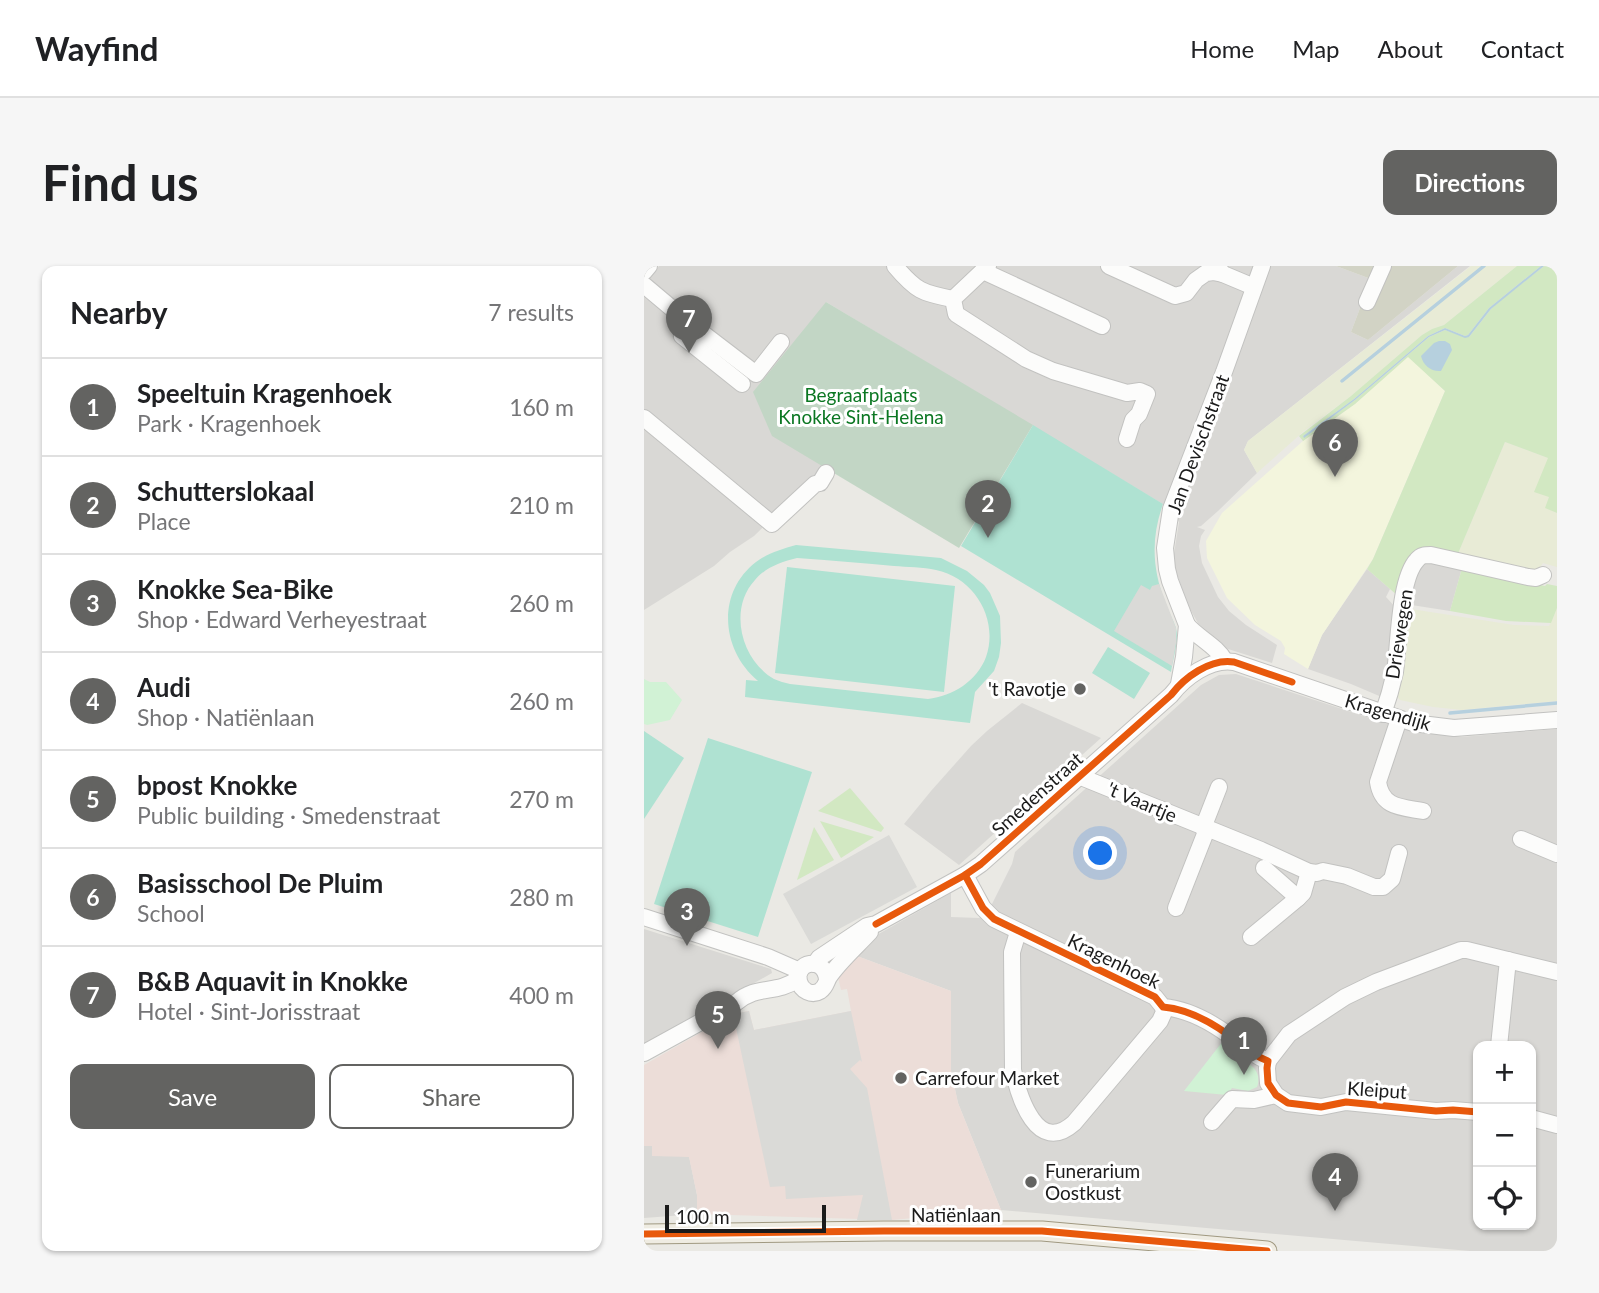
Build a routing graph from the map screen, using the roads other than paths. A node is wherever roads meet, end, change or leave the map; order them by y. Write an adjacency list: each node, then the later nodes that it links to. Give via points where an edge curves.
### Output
1 (649, 266): 8 (street)
2 (895, 266): 11 (street, via 918,289)
3 (1109, 266): 7 (street, via 1175,296 1186,293 1206,273)
4 (1262, 266): 10 (street, Jan Devischstraat)
5 (1383, 266): 12 (street)
6 (985, 269): 11 (street); 14 (street)
7 (1220, 270): 10 (street)
8 (644, 272)
9 (644, 285): 13 (street)
10 (1254, 287): 21 (street, Jan Devischstraat, via 1171,509 1167,569)
11 (953, 299): 18 (street, via 956,314 1026,359 1127,393 1147,394)
12 (1367, 302)
13 (688, 322): 15 (street, via 756,374); 16 (street, via 682,336)
14 (1102, 326)
15 (781, 342)
16 (742, 384)
17 (644, 418): 19 (street, via 772,524)
18 (1127, 439)
19 (826, 473)
20 (1543, 575): 24 (street, Driewegen, via 1528,577 1432,555 1419,557 1406,585 1394,675)
21 (1187, 625): 22 (street, Kragendijk); 23 (street, Jan Devischstraat)
22 (1225, 661): 23 (street, Smedenstraat); 24 (street, Kragendijk)
23 (1179, 684): 27 (street, Smedenstraat)
24 (1383, 714): 25 (street, Kragendijk)
25 (1399, 719): 26 (street, Kragendijk, via 1454,728); 29 (street, via 1379,790 1392,804)
26 (1557, 720)
27 (1081, 777): 30 (street, 't Vaartje); 36 (street, Smedenstraat)
28 (1219, 787): 30 (street, 't Vaartje)
29 (1423, 811)
30 (1205, 828): 35 (street, 't Vaartje); 38 (street, 't Vaartje)
31 (1521, 839): 33 (street)
32 (1399, 853): 35 (street, 't Vaartje, via 1392,879 1383,887 1323,871)
33 (1557, 854)
34 (1264, 868): 37 (street)
35 (1310, 872): 37 (street)
36 (965, 875): 40 (street, Smedenstraat); 41 (street, Kragenhoek, via 988,915)
37 (1298, 898): 42 (street)
38 (1176, 908)
39 (644, 918): 45 (street, via 768,957)
40 (876, 924): 45 (street, Smedenstraat, via 819,958); 46 (street, Smedenstraat)
41 (1018, 932): 47 (street, Kragenhoek, via 1155,997); 47 (street, via 1012,952 1013,1070 1031,1119 1041,1129 1057,1133 1074,1123 1160,1021)
42 (1251, 937)
43 (1508, 960): 44 (street); 48 (street); 50 (street, via 1461,950 1376,982 1289,1034)
44 (1557, 972)
45 (805, 976): 46 (street, via 823,968); 46 (street, Smedenstraat, via 815,993); 49 (street, Smedenstraat, via 783,998 737,1002)
46 (827, 979)
47 (1163, 1007): 50 (street, Kragenhoek, via 1197,1017)
48 (1500, 1041)
49 (644, 1053)
50 (1268, 1061): 51 (street, via 1268,1083)
51 (1276, 1095): 52 (street, Kleiput, via 1288,1103 1321,1107 1346,1102); 54 (street, Kleiput, via 1232,1099)
52 (1473, 1112)
53 (1536, 1119): 55 (street)
54 (1212, 1122)
55 (1557, 1125)
56 (644, 1234): 57 (main road, Natiënlaan, via 1042,1231)
57 (1267, 1251)

